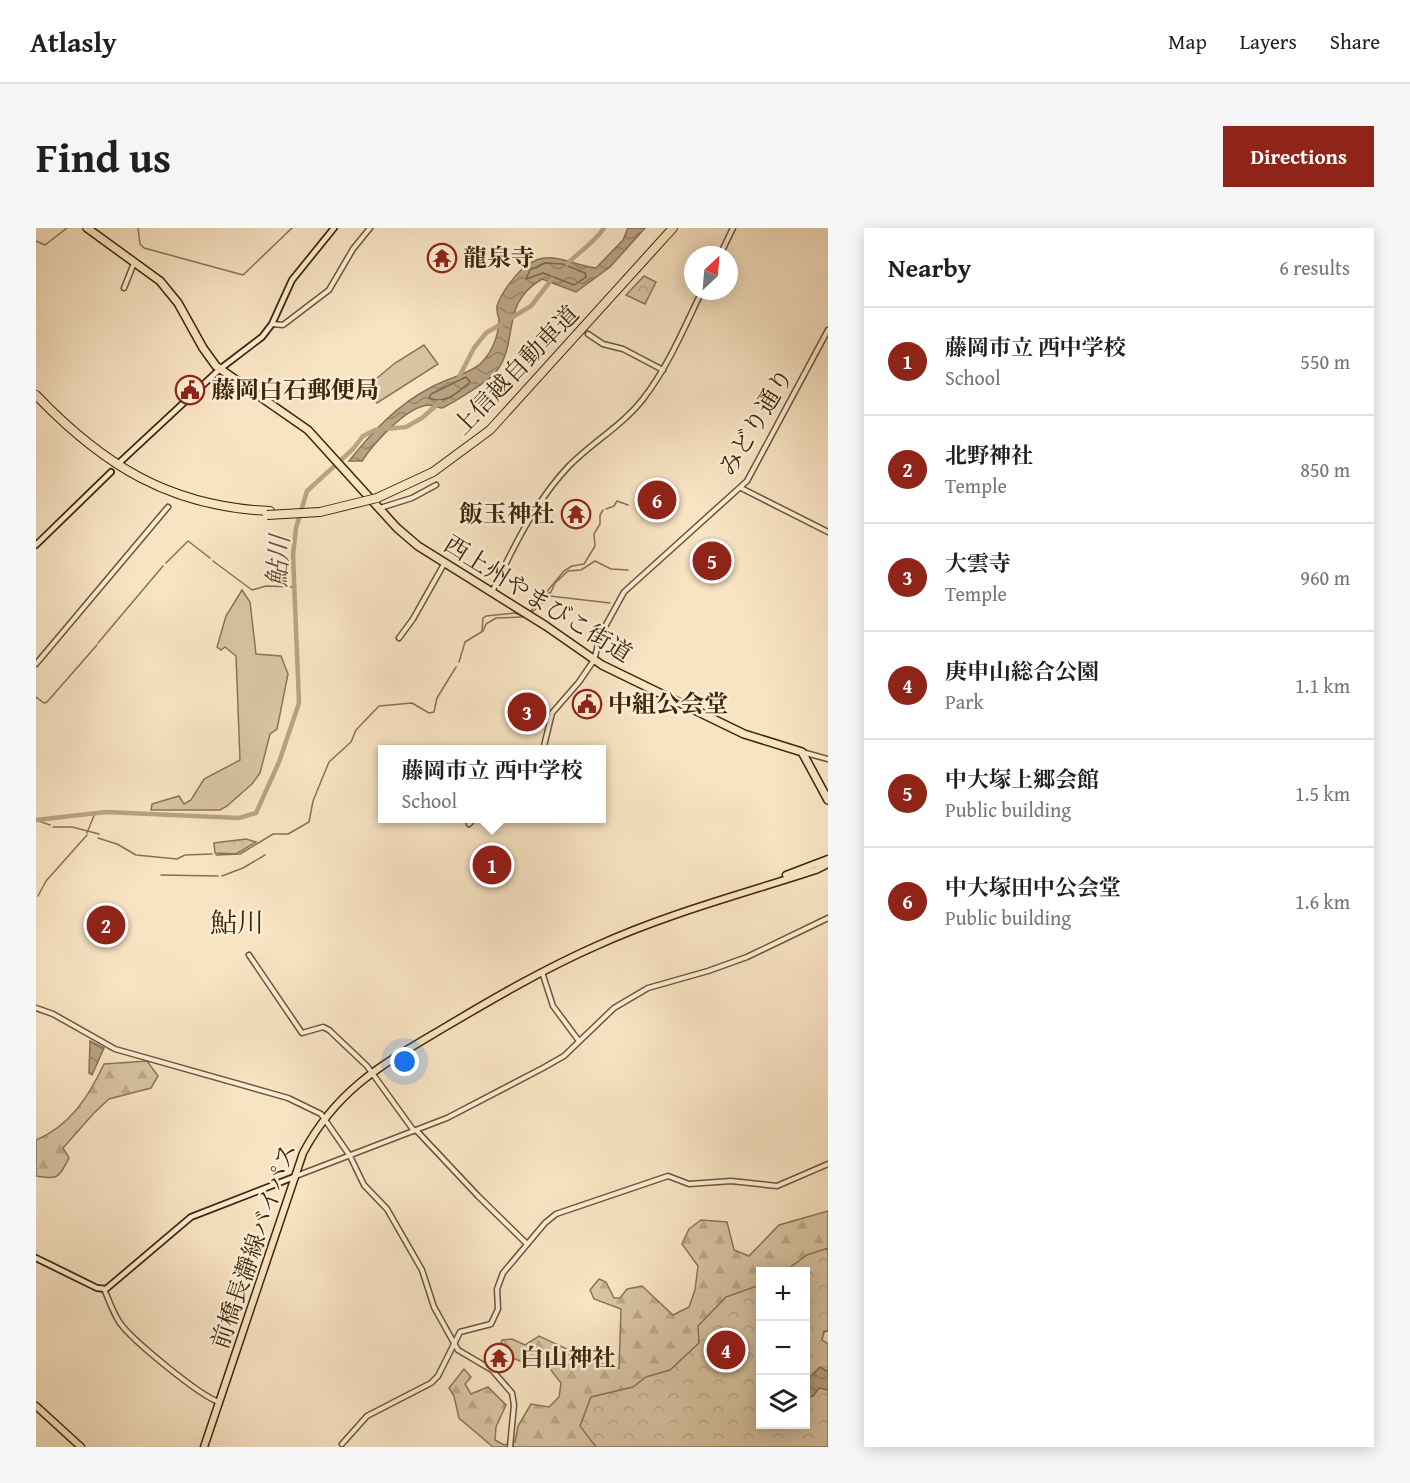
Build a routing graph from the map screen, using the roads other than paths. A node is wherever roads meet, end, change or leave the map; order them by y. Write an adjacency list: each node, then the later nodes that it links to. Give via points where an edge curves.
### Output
1 (87, 228): 8 (highway, 西上州やまびこ街道)
2 (333, 228): 11 (main road, via 292,280)
3 (370, 228): 11 (street, via 322,297 283,325)
4 (667, 228): 22 (highway, 上信越自動車道, via 483,431 432,468)
5 (673, 228): 22 (highway, 上信越自動車道, via 485,435 433,472)
6 (733, 228): 7 (street)
7 (724, 246)
8 (135, 262): 9 (street); 14 (highway, 西上州やまびこ街道, via 170,292 207,355)
9 (124, 288)
10 (698, 300): 15 (street)
11 (272, 324): 14 (main road, via 257,342)
12 (828, 330): 21 (street, みどり通り)
13 (588, 334): 15 (street)
14 (220, 369): 18 (main road); 24 (highway, 西上州やまびこ街道, via 298,421)
15 (663, 370): 29 (street, via 631,412 581,454 550,489)
16 (36, 395): 25 (highway, 上信越自動車道, via 89,445 142,480 203,502)
17 (36, 401): 25 (highway, 上信越自動車道, via 85,447 139,484 196,505)
18 (119, 463)
19 (111, 472): 27 (main road)
20 (436, 485): 24 (street)
21 (741, 488): 26 (street); 31 (street, みどり通り, via 626,589 601,634)
22 (376, 496): 25 (highway, 上信越自動車道, bridge, via 320,508)
23 (168, 507): 32 (street)
24 (380, 508): 28 (highway, 西上州やまびこ街道, via 407,537)
25 (268, 513)
26 (828, 532)
27 (36, 545)
28 (444, 564): 29 (highway, 西上州やまびこ街道); 30 (street)
29 (492, 592): 31 (highway, 西上州やまびこ街道)
30 (399, 638)
31 (594, 660): 33 (street, みどり通り, via 556,706); 34 (highway, 西上州やまびこ街道, via 744,734)
32 (36, 664)
33 (544, 745)
34 (802, 752): 35 (street); 36 (highway)
35 (828, 759)
36 (828, 800)
37 (828, 859): 40 (main road, 前橋長瀞線バイパス)
38 (828, 864): 40 (main road, 前橋長瀞線バイパス)
39 (828, 918): 44 (street, via 747,957 648,988 614,1008)
40 (619, 936): 42 (main road, 前橋長瀞線バイパス)
41 (249, 955): 45 (street, via 302,1033 326,1028)
42 (542, 972): 44 (street, via 553,1006); 45 (main road, 前橋長瀞線バイパス)
43 (36, 1008): 46 (street, via 115,1049 288,1098)
44 (579, 1041): 47 (street, via 543,1068 447,1118)
45 (372, 1073): 46 (main road, 前橋長瀞線バイパス, via 342,1096); 47 (street)
46 (324, 1118): 48 (street); 50 (main road, 前橋長瀞線バイパス)
47 (415, 1130): 48 (street); 51 (street)
48 (350, 1156): 50 (street); 54 (street, via 364,1185 387,1209 422,1270 434,1307)
49 (828, 1164): 51 (street, via 777,1186 731,1181 689,1184 672,1176 664,1177 556,1214)
50 (294, 1177): 53 (main road, via 191,1216); 55 (main road, 前橋長瀞線バイパス)
51 (527, 1244): 54 (street, via 503,1273 494,1320 487,1326 464,1329)
52 (36, 1258): 53 (main road)
53 (104, 1290): 55 (street, via 122,1326)
54 (454, 1343): 57 (street, via 431,1383 366,1416); 60 (street, via 492,1370 512,1393)
55 (219, 1402): 59 (main road, 前橋長瀞線バイパス)
56 (36, 1406): 58 (main road)
57 (342, 1443)
58 (81, 1447)
59 (204, 1447)
60 (510, 1447)

